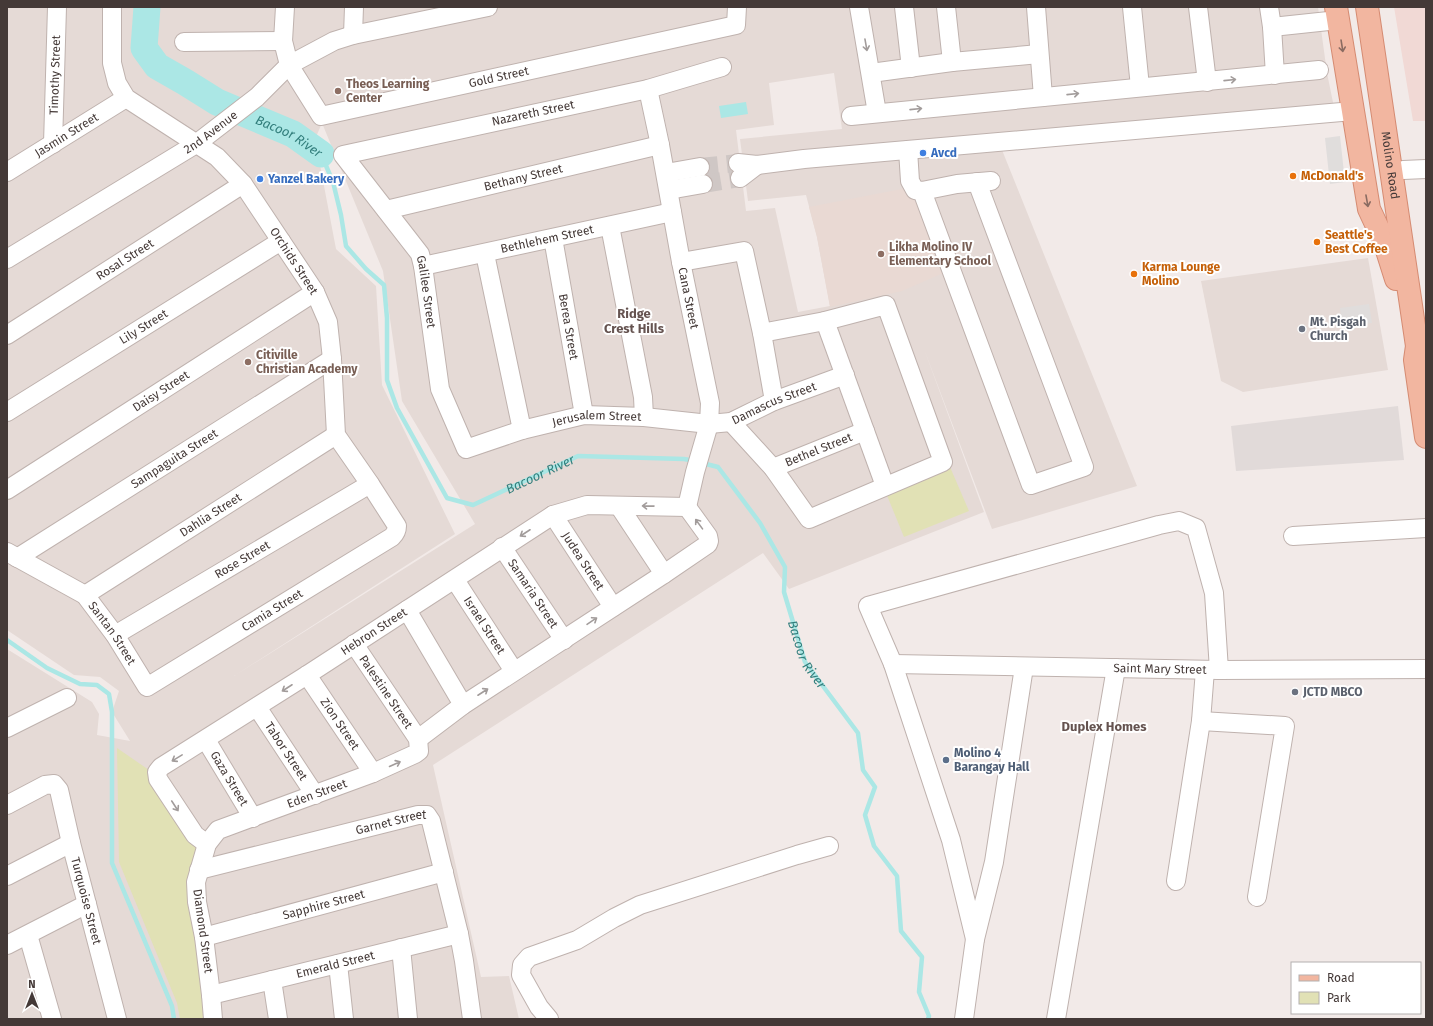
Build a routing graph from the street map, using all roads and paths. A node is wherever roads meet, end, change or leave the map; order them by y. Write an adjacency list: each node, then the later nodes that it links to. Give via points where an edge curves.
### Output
1 (57, 7): 40 (street, Timothy Street)
2 (112, 7): 35 (street, via 112,63 116,83)
3 (285, 7): 21 (street)
4 (354, 7): 20 (street)
5 (484, 7): 17 (street, 2nd Avenue)
6 (737, 7): 25 (street, Gold Street, via 736,25 321,116)
7 (859, 7): 29 (street, one-way to 29)
8 (904, 7): 27 (street)
9 (946, 7): 24 (street)
10 (1036, 7): 23 (street)
11 (1132, 7): 32 (street)
12 (1198, 7): 31 (street)
13 (1269, 7): 19 (street)
14 (1356, 7): 55 (main road, Molino Road)
15 (1367, 7): 55 (main road, Molino Road)
16 (1378, 7): 44 (main road, Molino Road)
17 (418, 14): 20 (street, 2nd Avenue)
18 (1337, 14): 19 (street); 36 (main road, Molino Road, one-way to 36)
19 (1272, 27): 30 (street)
20 (353, 35): 25 (street, 2nd Avenue, via 334,41)
21 (283, 41): 22 (street); 25 (street)
22 (184, 42)
23 (1039, 54): 24 (street); 34 (street)
24 (952, 62): 27 (street)
25 (289, 64): 39 (street, 2nd Avenue, via 258,97)
26 (722, 67): 33 (street, Nazareth Street)
27 (911, 68): 29 (street)
28 (1319, 70): 30 (street)
29 (870, 73): 37 (street)
30 (1275, 75): 31 (street, one-way to 30)
31 (1207, 82): 32 (street)
32 (1140, 87): 34 (street, one-way to 32)
33 (648, 88): 41 (street, Cana Street); 43 (street, Nazareth Street)
34 (1043, 97): 37 (street, one-way to 34)
35 (126, 98): 39 (street, Orchids Street); 40 (street, Jasmin Street)
36 (1353, 111): 42 (street); 62 (main road, Molino Road, one-way to 62, via 1369,209 1384,240)
37 (877, 113): 38 (street)
38 (850, 116)
39 (201, 140): 50 (street, Orchids Street); 59 (street, 2nd Avenue)
40 (53, 144): 47 (street, Jasmin Street)
41 (660, 145): 49 (street, Cana Street); 52 (street, Bethany Street)
42 (908, 150): 46 (street, via 804,159 757,165); 51 (street, via 910,181 915,190)
43 (343, 155): 52 (street, Galilee Street)
44 (1403, 170): 45 (street); 65 (main road, Molino Road, via 1416,277)
45 (1426, 170)
46 (739, 171)
47 (7, 172)
48 (702, 176): 49 (street)
49 (667, 181): 53 (street, Cana Street)
50 (243, 184): 57 (street, Orchids Street); 67 (street, Rosal Street)
51 (922, 191): 51 (street, via 1031,485 1084,468 984,182)
52 (386, 210): 61 (street, Galilee Street, via 420,254)
53 (672, 212): 54 (street, Bethlehem Street); 60 (street, Cana Street)
54 (610, 226): 56 (street, Bethlehem Street); 75 (street, via 643,397)
55 (1394, 232): 62 (main road, Molino Road); 65 (main road, Molino Road)
56 (553, 238): 58 (street, Bethlehem Street); 74 (street, Berea Street)
57 (281, 241): 63 (street, Orchids Street); 73 (street, Lily Street)
58 (485, 254): 61 (street, Bethlehem Street); 78 (street)
59 (7, 259)
60 (681, 262): 66 (street, via 744,251); 77 (street, Cana Street, via 710,403)
61 (423, 266): 82 (street, Galilee Street, via 440,389)
62 (1396, 279): 69 (main road, Molino Road, via 1406,347)
63 (315, 292): 68 (street, Orchids Street, via 328,322); 86 (street, Daisy Street)
64 (825, 321): 66 (street); 70 (street); 85 (street, via 886,305 943,462)
65 (1414, 324): 69 (main road, Molino Road, via 1417,346)
66 (762, 333): 71 (street)
67 (7, 336)
68 (332, 359): 81 (street, Orchids Street); 93 (street, Sampaguita Street)
69 (1415, 360): 72 (main road, Molino Road)
70 (845, 375): 71 (street, Damascus Street); 79 (street)
71 (774, 401): 76 (street, Damascus Street)
72 (1424, 407): 80 (main road, Molino Road)
73 (7, 412)
74 (584, 415): 75 (street, Jerusalem Street); 78 (street, Jerusalem Street)
75 (644, 417): 77 (street, Jerusalem Street)
76 (731, 422): 77 (street, Jerusalem Street); 83 (street, Damascus Street)
77 (709, 424): 88 (street, Cana Street)
78 (522, 430): 82 (street, Jerusalem Street)
79 (865, 431): 83 (street, Bethel Street); 85 (street)
80 (1426, 434)
81 (336, 435): 84 (street); 96 (street, Dahlia Street)
82 (466, 449)
83 (773, 468): 85 (street, Damascus Street, via 809,519)
84 (370, 484): 99 (street, Rose Street); 109 (street, Camia Street, via 397,526 392,537)
85 (885, 486)
86 (7, 490)
87 (619, 506): 88 (street, Hebron Street, one-way to 87); 89 (street, Hebron Street, via 587,505); 94 (street)
88 (687, 507): 94 (street, one-way to 88, via 709,541)
89 (553, 515): 92 (street, Hebron Street, one-way to 92); 97 (street, Judea Street)
90 (1426, 528): 91 (street)
91 (1293, 536)
92 (502, 547): 95 (street, Hebron Street); 100 (street, Samaria Street)
93 (12, 555): 96 (street, Santan Street)
94 (664, 574): 97 (street)
95 (455, 580): 98 (street, Hebron Street); 107 (street, Israel Street)
96 (85, 595): 99 (street, Santan Street)
97 (613, 607): 100 (street, one-way to 97)
98 (407, 610): 101 (street, Hebron Street); 111 (street)
99 (115, 635): 109 (street, Santan Street)
100 (564, 640): 107 (street)
101 (354, 644): 108 (street, Hebron Street); 115 (street, Palestine Street)
102 (893, 664): 103 (street, Saint Mary Street); 106 (street, via 868,606 1179,521 1196,528 1214,593); 133 (street, via 951,840)
103 (1024, 667): 104 (street, Saint Mary Street); 133 (street, via 994,862)
104 (1116, 668): 106 (street, Saint Mary Street); 148 (street)
105 (1426, 669): 106 (street, Saint Mary Street)
106 (1212, 670): 113 (street)
107 (514, 671): 111 (street, one-way to 107)
108 (307, 675): 112 (street, Hebron Street, one-way to 112); 117 (street, Zion Street)
109 (147, 687)
110 (67, 698): 114 (street)
111 (463, 705): 115 (street)
112 (257, 707): 116 (street, Hebron Street); 118 (street, Tabor Street)
113 (1201, 721): 127 (street); 128 (street, via 1285,726)
114 (7, 728)
115 (418, 739): 117 (street, Eden Street, one-way to 115, via 419,751)
116 (206, 740): 120 (street, Gaza Street); 122 (street, Hebron Street, one-way to 122, via 161,767 157,776 195,835)
117 (373, 773): 118 (street, Eden Street)
118 (315, 796): 120 (street, Eden Street)
119 (7, 805): 121 (street, Turquoise Street, via 45,785 54,784 59,790)
120 (253, 818): 122 (street, Eden Street, via 218,830)
121 (71, 843): 126 (street); 129 (street, Turquoise Street)
122 (207, 844): 124 (street, Diamond Street)
123 (829, 846): 146 (street, via 640,905 576,940 529,957 522,965 521,975)
124 (199, 870): 125 (street, Garnet Street, via 423,814 431,821); 132 (street, Diamond Street, via 196,882 197,902)
125 (444, 872): 130 (street, Garnet Street); 132 (street, Sapphire Street)
126 (7, 876)
127 (1176, 881)
128 (1257, 897)
129 (87, 904): 131 (street); 140 (street, Turquoise Street)
130 (459, 934): 135 (street, Emerald Street); 145 (street, Garnet Street)
131 (28, 935): 134 (street); 139 (street)
132 (204, 937): 138 (street, Diamond Street)
133 (975, 939): 147 (street)
134 (7, 945)
135 (401, 948): 136 (street, Emerald Street); 144 (street)
136 (338, 964): 137 (street, Emerald Street); 143 (street)
137 (272, 980): 138 (street, Emerald Street); 142 (street)
138 (211, 996): 141 (street, Diamond Street)
139 (52, 1019)
140 (117, 1019)
141 (213, 1019)
142 (278, 1019)
143 (344, 1019)
144 (408, 1019)
145 (472, 1019)
146 (549, 1019)
147 (964, 1019)
148 (1056, 1019)

